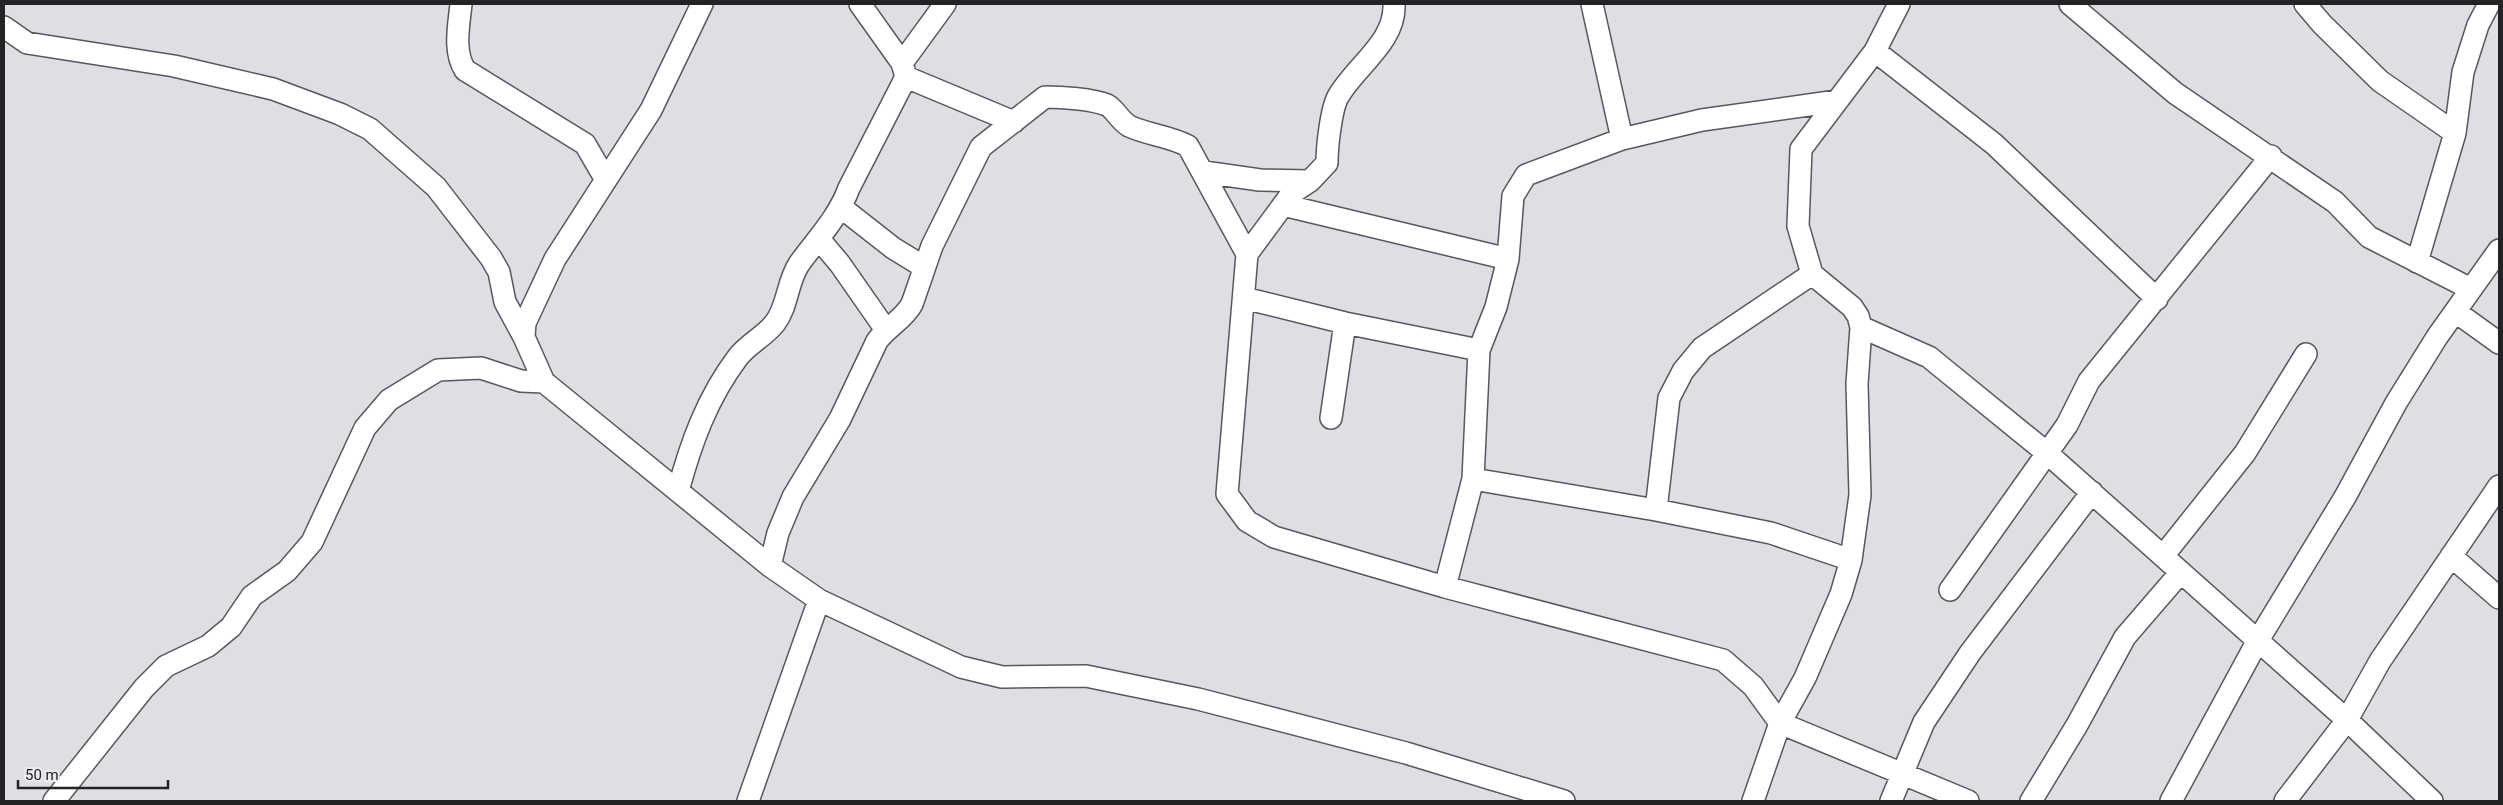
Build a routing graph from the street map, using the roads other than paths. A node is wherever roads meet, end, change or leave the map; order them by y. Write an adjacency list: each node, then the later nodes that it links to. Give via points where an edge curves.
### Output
1 (461, 4): 20 (street, via 458,49 459,60 465,70 585,144)
2 (860, 4): 13 (street)
3 (945, 4): 13 (street)
4 (1394, 4): 21 (street, via 1390,30 1338,96 1327,147 1327,163)
5 (1592, 4): 17 (street)
6 (1899, 4): 12 (street)
7 (2070, 4): 18 (street, via 2175,93)
8 (2305, 4): 16 (street, via 2380,81)
9 (2489, 4): 16 (street, via 2462,72)
10 (693, 8): 20 (street, via 651,110)
11 (4, 26): 38 (street, via 27,43 174,66 273,89 370,129 436,187 492,258 506,302)
12 (1875, 51): 14 (street); 33 (street, via 1994,144)
13 (904, 70): 15 (street); 23 (street)
14 (1837, 101): 17 (street, via 1702,120); 30 (street, via 1801,149 1798,226)
15 (1014, 122): 19 (street, via 1046,97 1108,106 1130,126 1188,146); 29 (street, via 981,147)
16 (2455, 133): 28 (street)
17 (1622, 140): 27 (street, via 1526,175 1513,196)
18 (2271, 156): 28 (street, via 2335,202 2370,237); 33 (street)
19 (1204, 172): 21 (street, via 1260,180); 26 (street)
20 (606, 180): 38 (street, via 555,259 525,324)
21 (1310, 181): 22 (street, via 1292,193)
22 (1283, 205): 26 (street); 27 (street)
23 (842, 208): 24 (street); 29 (street, via 893,248)
24 (819, 239): 37 (street); 47 (street, via 798,266 774,324 739,356 714,395 692,440)
25 (2499, 250): 31 (street)
26 (1248, 254): 32 (street)
27 (1508, 259): 40 (street, via 1496,307)
28 (2417, 262): 31 (street)
29 (924, 267): 37 (street, via 908,312)
30 (1812, 274): 36 (street, via 1852,307); 49 (street, via 1702,348 1683,371 1669,398)
31 (2470, 289): 34 (street)
32 (1244, 298): 35 (street); 55 (street, via 1227,494 1247,521 1274,537)
33 (2157, 299): 44 (street, via 2089,381 2067,425)
34 (2456, 312): 39 (street); 59 (street, via 2396,404 2345,497)
35 (1345, 323): 40 (street); 43 (street)
36 (1861, 327): 44 (street, via 1929,357); 52 (street, via 1857,384 1860,495)
37 (886, 330): 53 (street, via 877,341 840,419 793,497 778,533)
38 (524, 337): 42 (street)
39 (2499, 343)
40 (1479, 350): 45 (street)
41 (2306, 354): 50 (street, via 2245,454)
42 (544, 382): 47 (street); 63 (street, via 521,380 481,368 438,370 389,400 365,428 312,542 287,571 252,596 231,627 208,646 166,666 144,688)
43 (1331, 418)
44 (2047, 452): 48 (street); 56 (street)
45 (1473, 479): 49 (street); 55 (street)
46 (2499, 486): 51 (street)
47 (678, 491): 53 (street)
48 (2092, 492): 50 (street); 62 (street, via 1970,653 1924,722)
49 (1656, 510): 52 (street, via 1771,533)
50 (2163, 556): 54 (street)
51 (2452, 556): 57 (street); 60 (street, via 2380,661)
52 (1851, 560): 61 (street, via 1834,611 1805,678)
53 (770, 566): 58 (street)
54 (2181, 572): 59 (street); 69 (street, via 2125,636 2077,726)
55 (1446, 587): 61 (street, via 1723,660 1753,686)
56 (1950, 590)
57 (2499, 598)
58 (818, 600): 64 (street); 65 (street, via 961,666 1002,677 1086,676 1198,699 1406,753)
59 (2257, 642): 60 (street); 70 (street)
60 (2347, 720): 71 (street); 72 (street)
61 (1780, 723): 62 (street); 66 (street)
62 (1901, 773): 67 (street); 68 (street)
63 (54, 801)
64 (748, 801)
65 (1564, 801)
66 (1753, 801)
67 (1891, 801)
68 (1968, 801)
69 (2031, 801)
70 (2171, 801)
71 (2285, 801)
72 (2432, 801)

